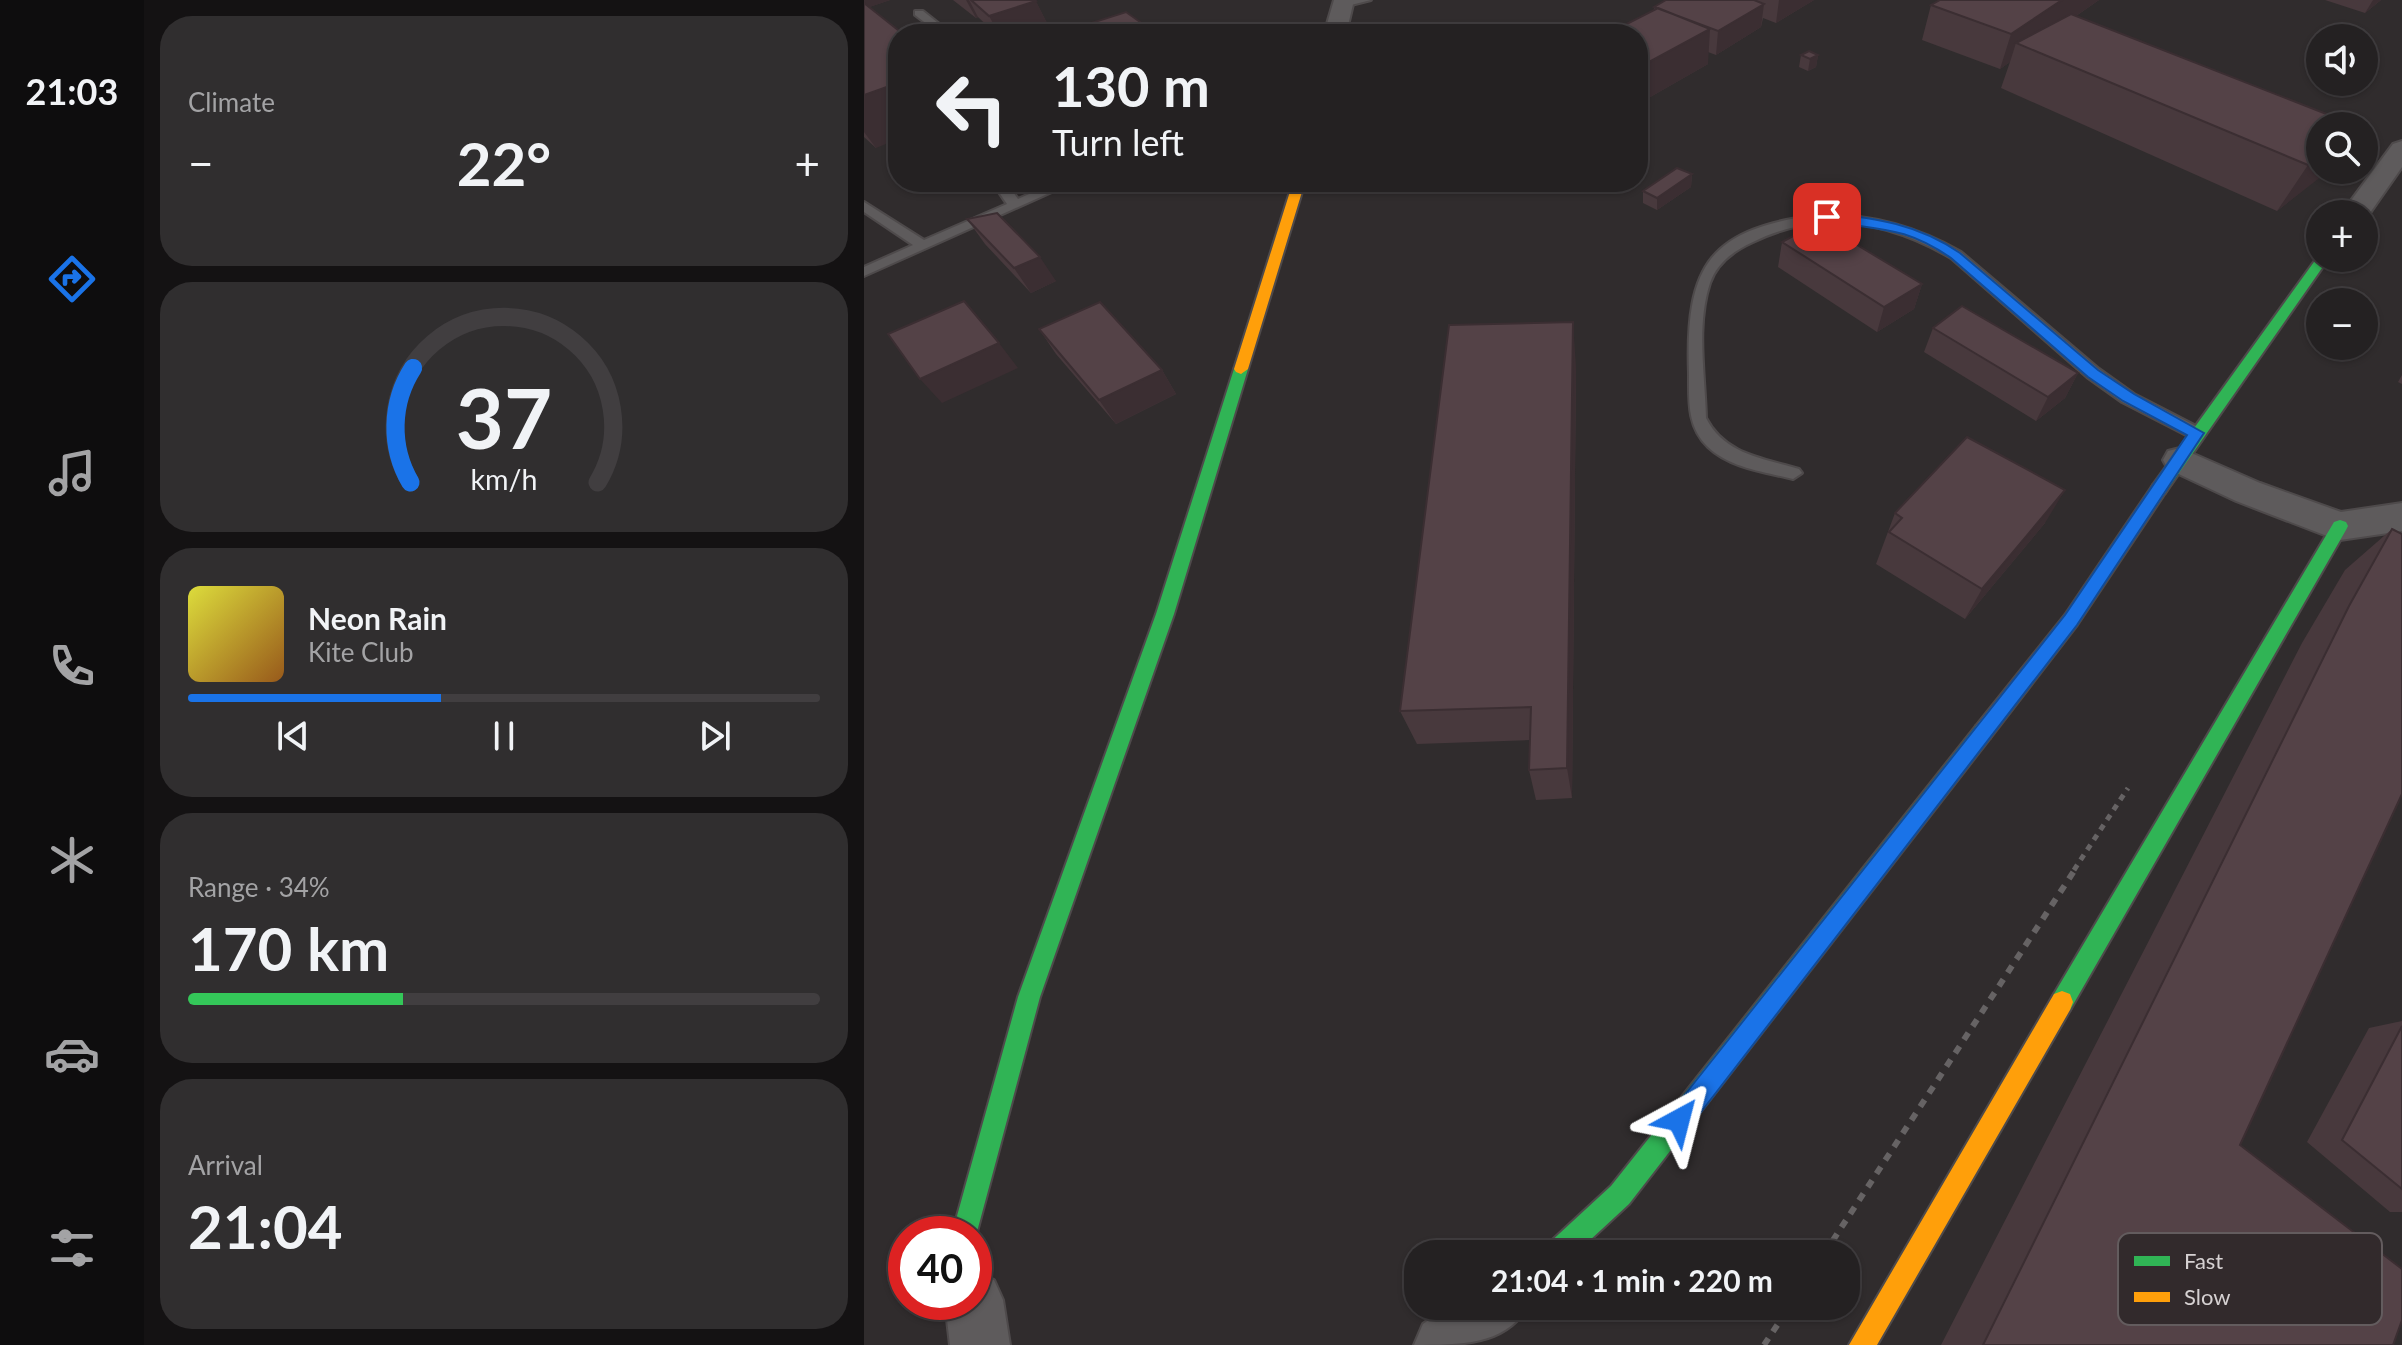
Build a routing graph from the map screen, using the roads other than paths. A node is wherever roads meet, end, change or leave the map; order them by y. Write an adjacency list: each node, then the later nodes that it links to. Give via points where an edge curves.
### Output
1 (1366, 0): 2 (lane)
2 (1343, 2): 5 (street)
3 (919, 13): 4 (lane)
4 (934, 24)
5 (1338, 24)
6 (2402, 149): 10 (street)
7 (1006, 192): 11 (lane)
8 (1044, 192): 11 (lane)
9 (1296, 192): 20 (street, via 1165,614 1029,997)
10 (2365, 200)
11 (1015, 205): 13 (lane)
12 (864, 206): 13 (lane)
13 (923, 246): 14 (lane)
14 (864, 272)
15 (2313, 272): 16 (street)
16 (2188, 446): 17 (lane, via 1931,239 1886,223 1827,217 1767,227 1726,250 1710,268 1698,299 1698,418 1704,434 1720,451); 19 (street, via 2248,492); 21 (street, via 2071,620 1620,1195)
17 (1793, 473)
18 (2402, 517): 19 (street)
19 (2340, 526): 26 (street)
20 (970, 1216)
21 (1571, 1240)
22 (977, 1320): 24 (street)
23 (1479, 1320): 25 (street)
24 (980, 1345)
25 (1444, 1345)
26 (1862, 1345)

